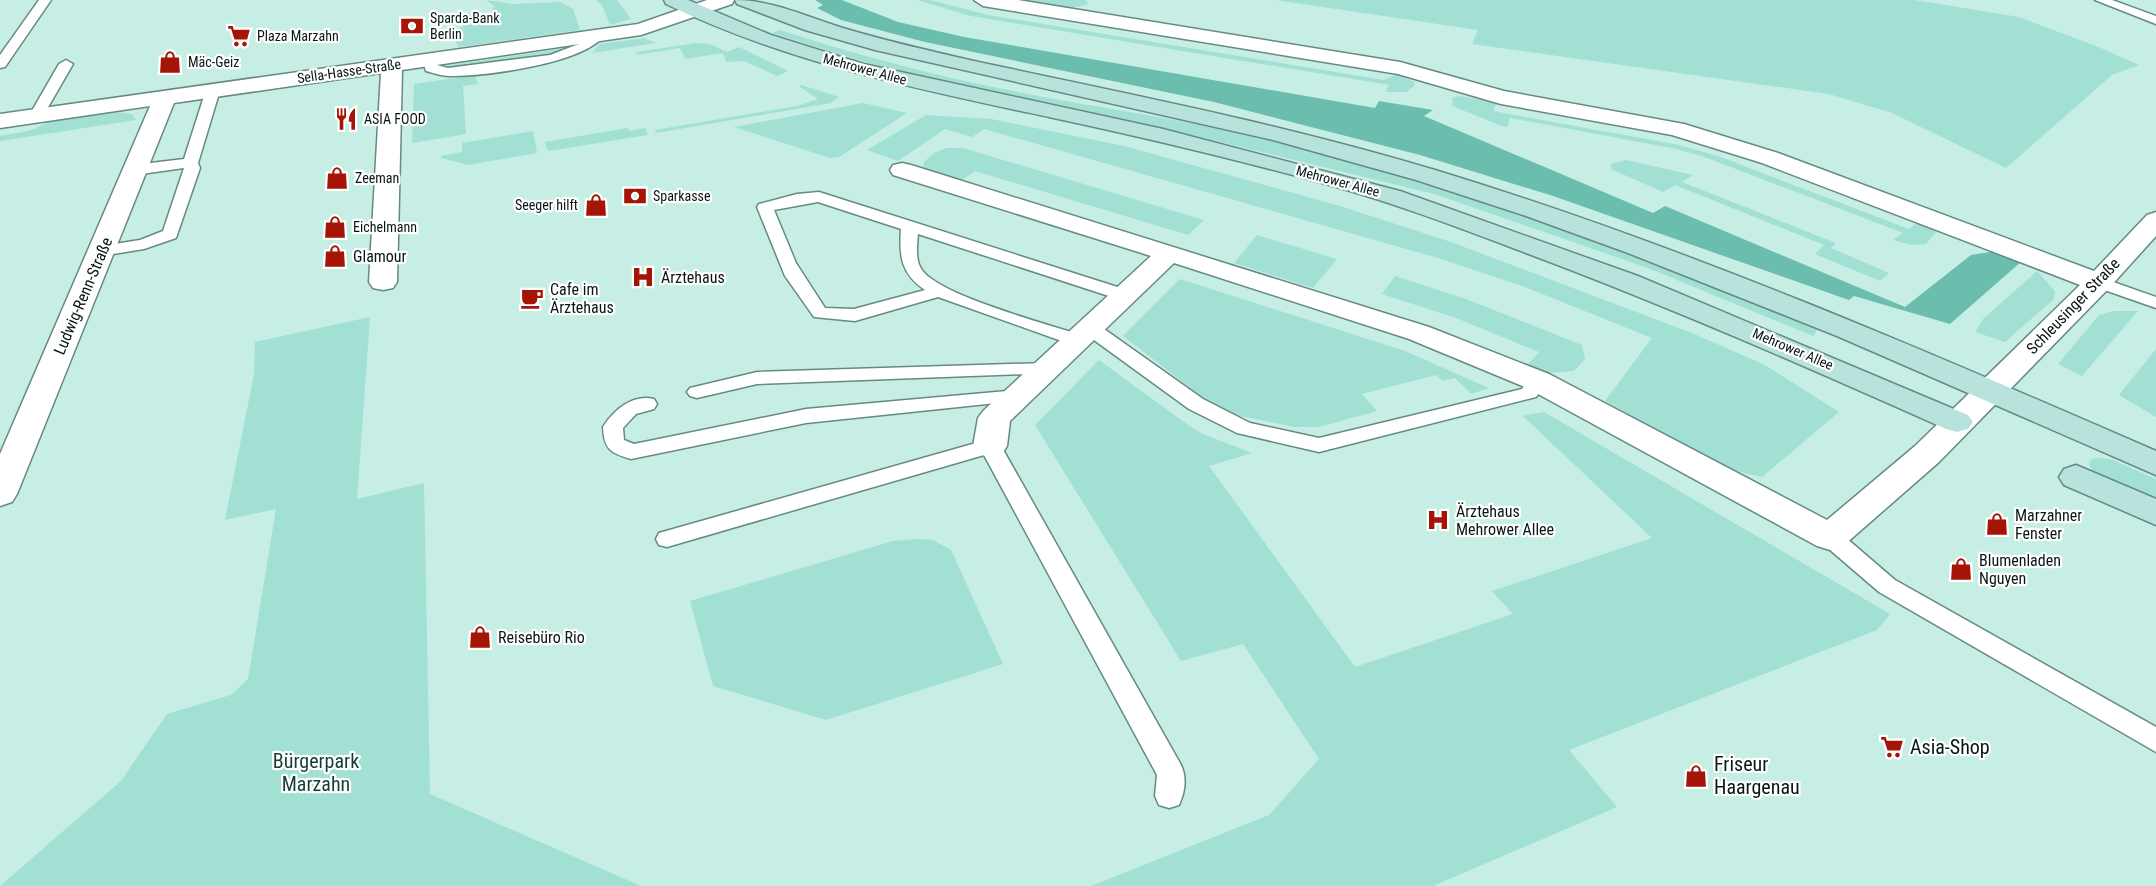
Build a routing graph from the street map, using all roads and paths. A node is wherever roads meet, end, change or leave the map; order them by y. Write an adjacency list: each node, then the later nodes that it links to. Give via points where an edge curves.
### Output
1 (45, 0): 9 (lane)
2 (725, 0): 6 (street)
3 (744, 0): 31 (main road, Mehrower Allee, via 799,22 907,53 1225,121 1489,195 1711,274)
4 (983, 0): 7 (street)
5 (2101, 0): 8 (lane)
6 (684, 5): 11 (street, Sella-Hasse-Straße, via 641,29); 35 (main road, Mehrower Allee, via 752,35 836,62 1216,148 1391,195 1633,283 1797,350)
7 (1096, 10): 24 (street, via 1400,68 1501,97 1708,137)
8 (2156, 20)
9 (0, 64)
10 (66, 64): 14 (lane)
11 (392, 64): 12 (street, Sella-Hasse-Straße); 23 (street)
12 (213, 90): 13 (street, Sella-Hasse-Straße); 16 (lane)
13 (165, 97): 14 (street, Sella-Hasse-Straße); 17 (street, Ludwig-Renn-Straße)
14 (36, 116): 15 (street, Sella-Hasse-Straße)
15 (0, 121)
16 (190, 163): 17 (lane); 21 (lane, via 192,168 170,234 144,244)
17 (134, 170): 21 (street, Ludwig-Renn-Straße)
18 (902, 170): 22 (street)
19 (2156, 220): 24 (street, Schleusinger Straße)
20 (910, 226): 25 (lane, via 908,255 916,275); 25 (lane, via 819,197 797,198 765,207 805,297 820,313 855,315); 26 (lane)
21 (101, 251): 39 (street, Ludwig-Renn-Straße)
22 (1168, 254): 26 (street); 30 (street, via 1419,333)
23 (383, 282)
24 (2099, 282): 27 (lane); 31 (street, Schleusinger Straße)
25 (940, 291): 28 (lane)
26 (1124, 295): 28 (street)
27 (2156, 303)
28 (1084, 334): 29 (street); 30 (lane, via 1196,404 1244,428 1319,445 1529,393)
29 (1046, 369): 32 (lane, via 757,378); 33 (street)
30 (1539, 381): 41 (street)
31 (1989, 390): 35 (street); 37 (main road, Mehrower Allee)
32 (698, 392)
33 (1018, 396): 34 (lane, via 806,416 631,452 614,443 613,427 629,409); 36 (street, via 994,418)
34 (647, 404)
35 (1957, 422): 41 (street, via 1927,454)
36 (990, 446): 42 (lane); 44 (lane, via 1171,774)
37 (2156, 464)
38 (2076, 477): 40 (main road)
39 (0, 494)
40 (2156, 513)
41 (1830, 537): 43 (lane, via 1887,586)
42 (668, 539)
43 (2156, 741)
44 (1169, 796)

